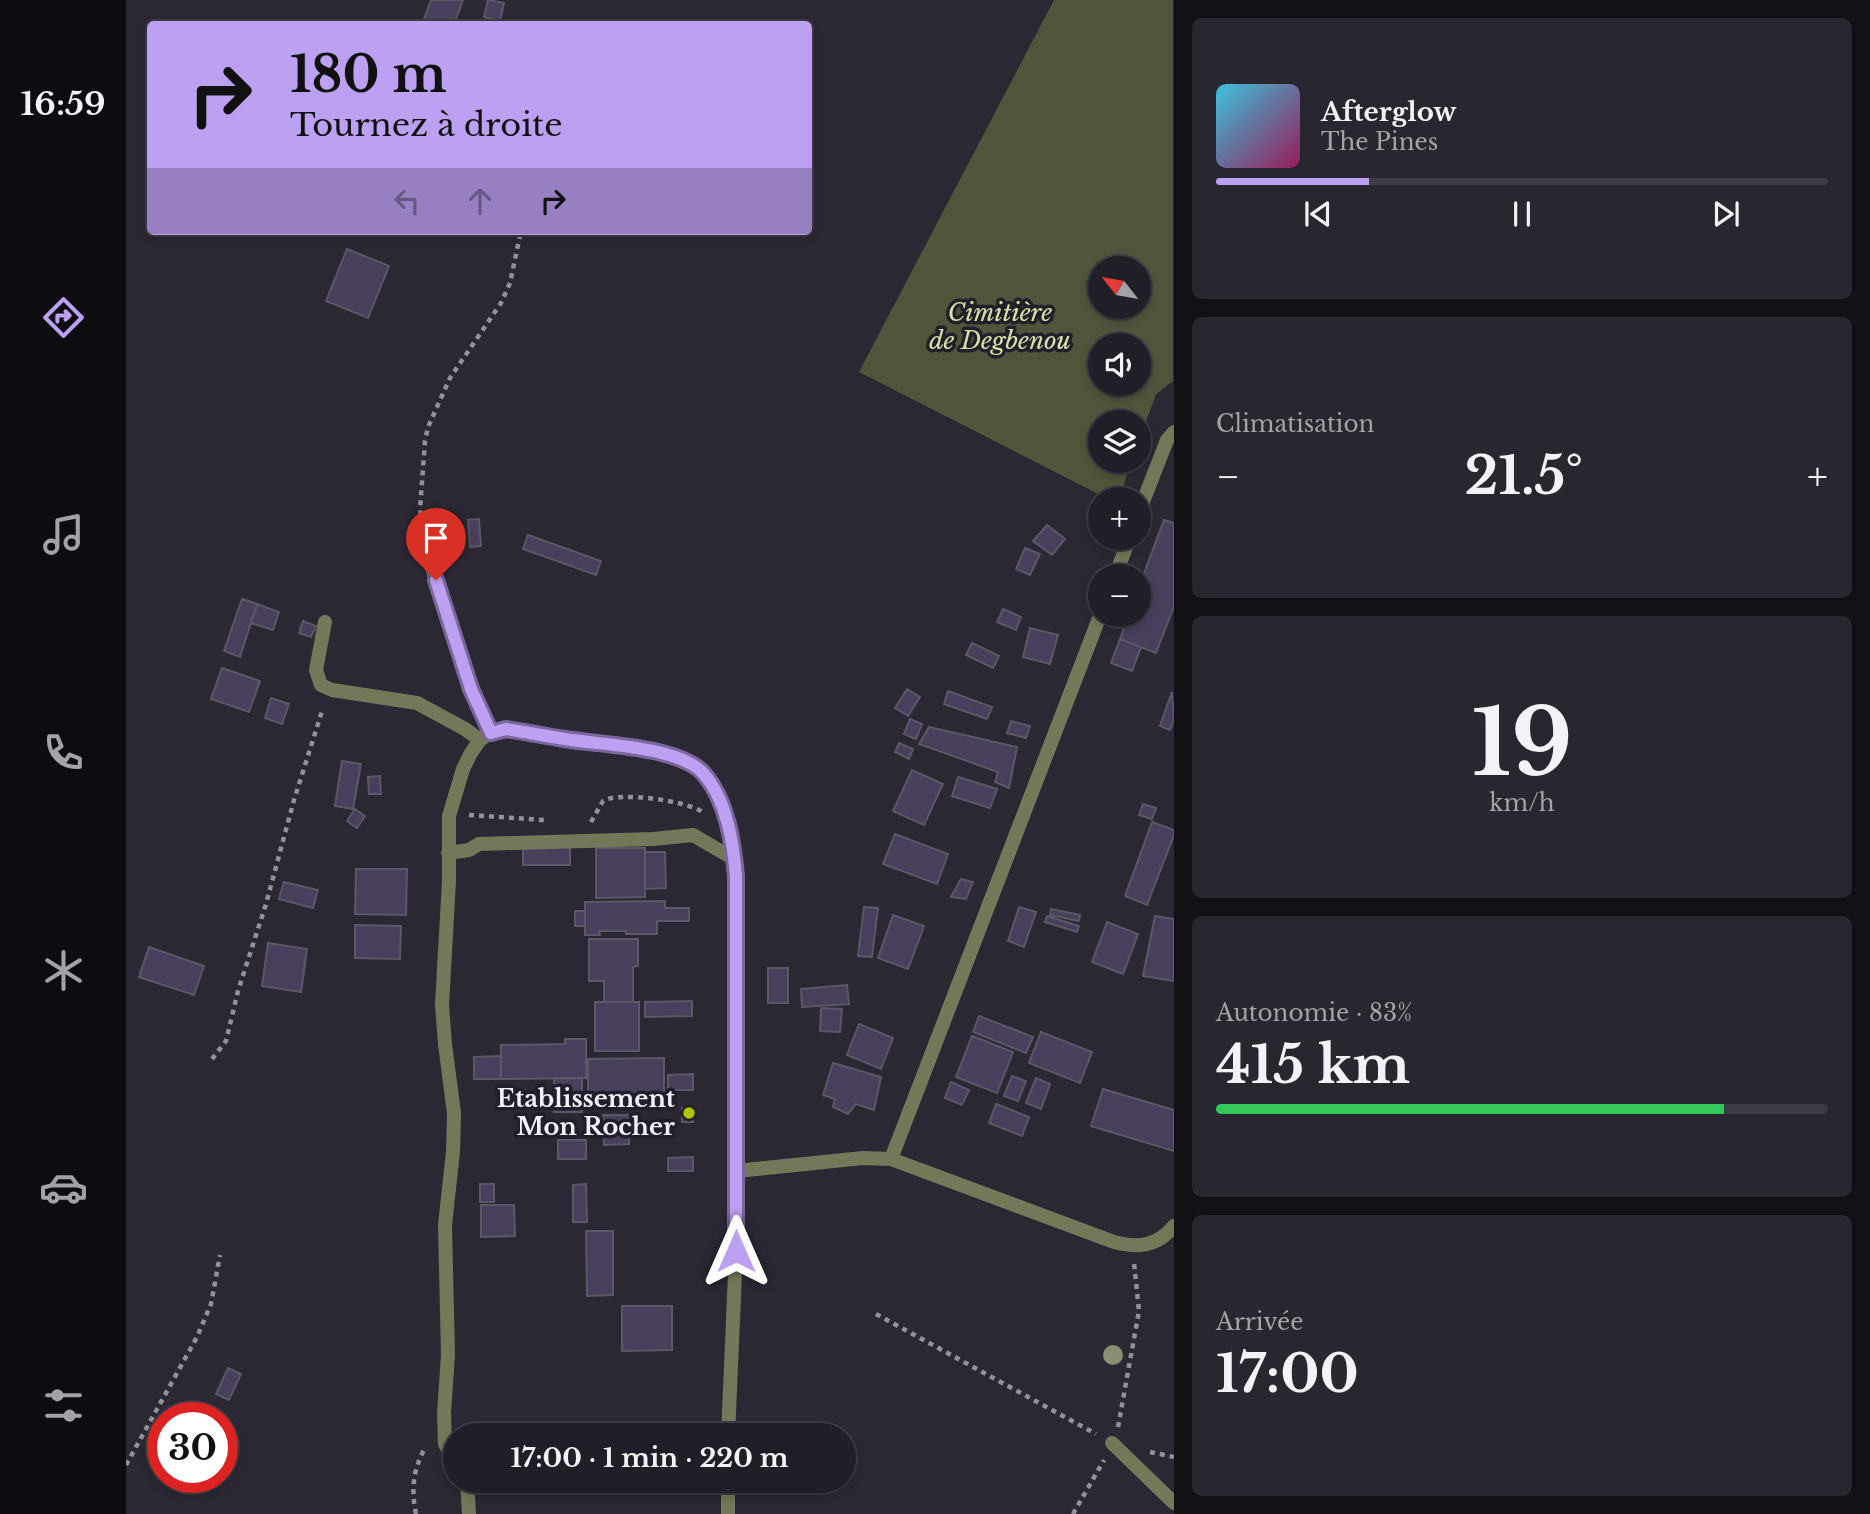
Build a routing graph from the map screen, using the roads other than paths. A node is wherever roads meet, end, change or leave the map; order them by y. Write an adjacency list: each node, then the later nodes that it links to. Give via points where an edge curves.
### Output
1 (1174, 432): 2 (street)
2 (1149, 487)
3 (430, 561): 6 (street)
4 (325, 622): 6 (street, via 316,670 321,685 332,691 416,704)
5 (1096, 627): 9 (street)
6 (485, 736): 7 (street, via 463,769 455,794 449,816); 8 (street, via 506,729 683,759 703,772 720,799)
7 (449, 853): 8 (street, via 479,844 688,835 698,836); 12 (street, via 442,1004 454,1113 445,1225)
8 (734, 859): 10 (street)
9 (891, 1159): 10 (street); 11 (street, via 1132,1247 1150,1243)
10 (736, 1171): 13 (street)
11 (1174, 1226)
12 (444, 1423)
13 (729, 1423)
14 (1112, 1443): 17 (street)
15 (468, 1493): 18 (street)
16 (728, 1493): 19 (street)
17 (1174, 1503)
18 (469, 1514)
19 (729, 1514)

